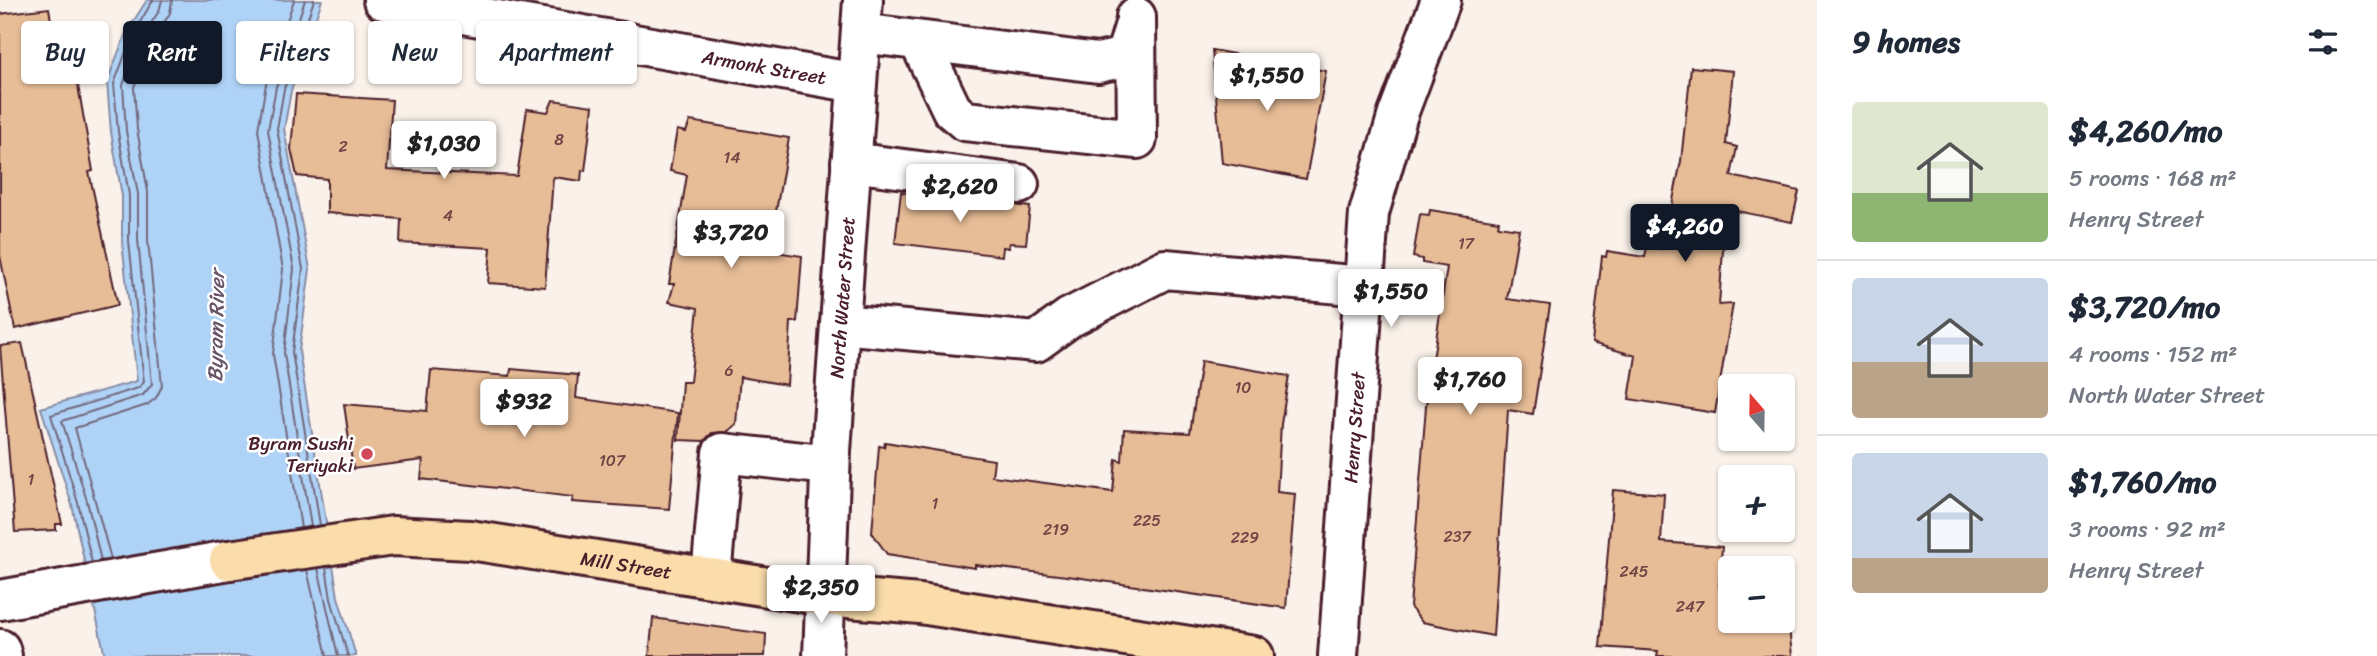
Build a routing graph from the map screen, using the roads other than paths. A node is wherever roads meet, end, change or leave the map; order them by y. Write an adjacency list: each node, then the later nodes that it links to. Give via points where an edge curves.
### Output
1 (383, 0): 6 (street, Armonk Street)
2 (1441, 0): 9 (street, Henry Street, via 1398,114 1369,213)
3 (1134, 9): 5 (street, via 1132,41 1125,57 1098,63); 5 (street, via 1137,139 965,121 952,110)
4 (862, 17): 5 (street); 6 (street, North Water Street)
5 (919, 41)
6 (857, 83): 7 (street, North Water Street)
7 (851, 162): 8 (street); 10 (street, North Water Street)
8 (1019, 184)
9 (1364, 286): 10 (street, via 1166,268 1069,318 1036,342); 20 (street, Henry Street)
10 (840, 324): 11 (street, North Water Street)
11 (830, 465): 13 (street, via 722,453); 14 (street, North Water Street)
12 (229, 560): 13 (main road, Mill Street, via 393,536 470,540); 15 (street, Mill Street)
13 (711, 577): 14 (main road, Mill Street)
14 (825, 596): 18 (street, North Water Street); 19 (main road, Mill Street, via 920,604)
15 (0, 600)
16 (0, 649): 17 (street)
17 (2, 656)
18 (823, 656)
19 (1254, 656)
20 (1338, 656)

